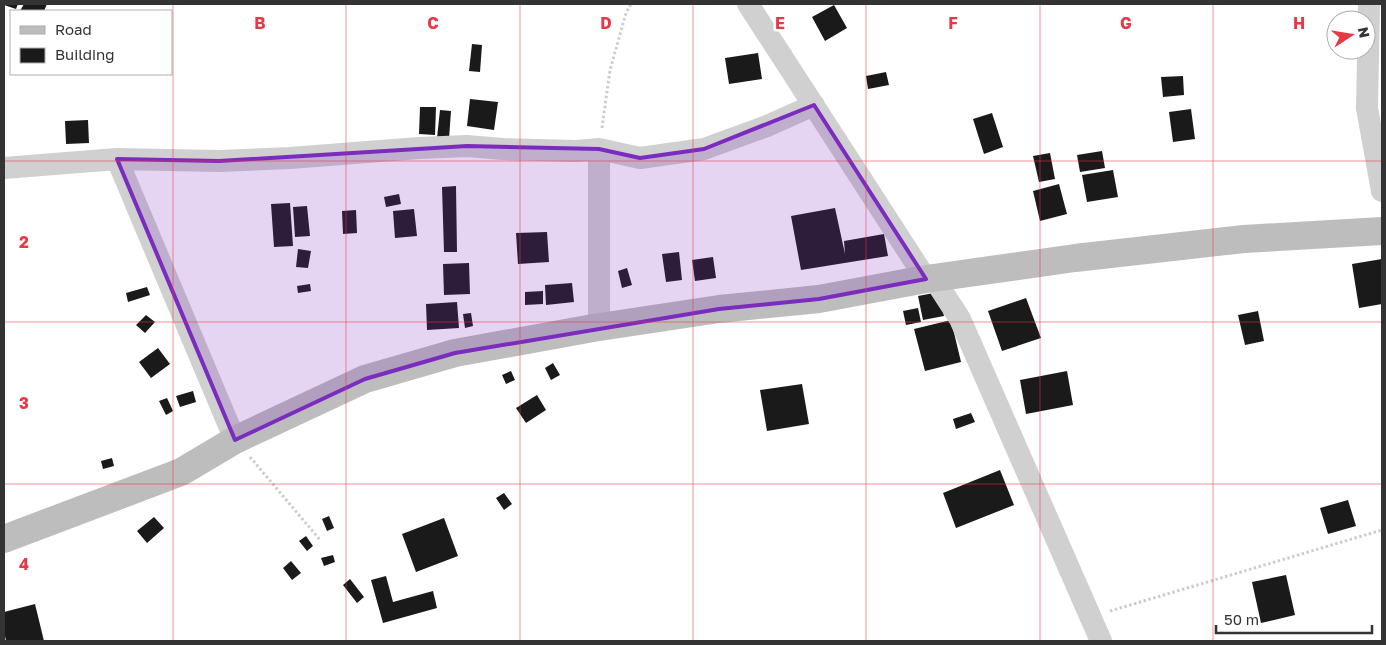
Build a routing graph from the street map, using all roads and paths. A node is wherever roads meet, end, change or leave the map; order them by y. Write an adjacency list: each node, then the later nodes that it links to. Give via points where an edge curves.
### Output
1 (631, 4): 5 (path, via 610,70)
2 (748, 4): 4 (street)
3 (1369, 4): 8 (street, via 1367,108)
4 (814, 105): 5 (street, via 704,148 640,158); 10 (street)
5 (599, 149): 6 (street, via 567,151 467,146 218,161); 11 (street)
6 (117, 159): 7 (street); 12 (street)
7 (4, 168)
8 (1382, 191)
9 (1382, 230): 10 (street, via 1244,239)
10 (926, 278): 11 (street, via 819,299 719,309); 16 (street, via 938,285 960,319)
11 (598, 328): 12 (street, via 455,353 365,379)
12 (235, 440): 14 (street, via 181,472); 15 (path)
13 (1382, 530): 16 (path)
14 (4, 539)
15 (321, 541)
16 (1091, 617): 17 (street)
17 (1101, 641)

